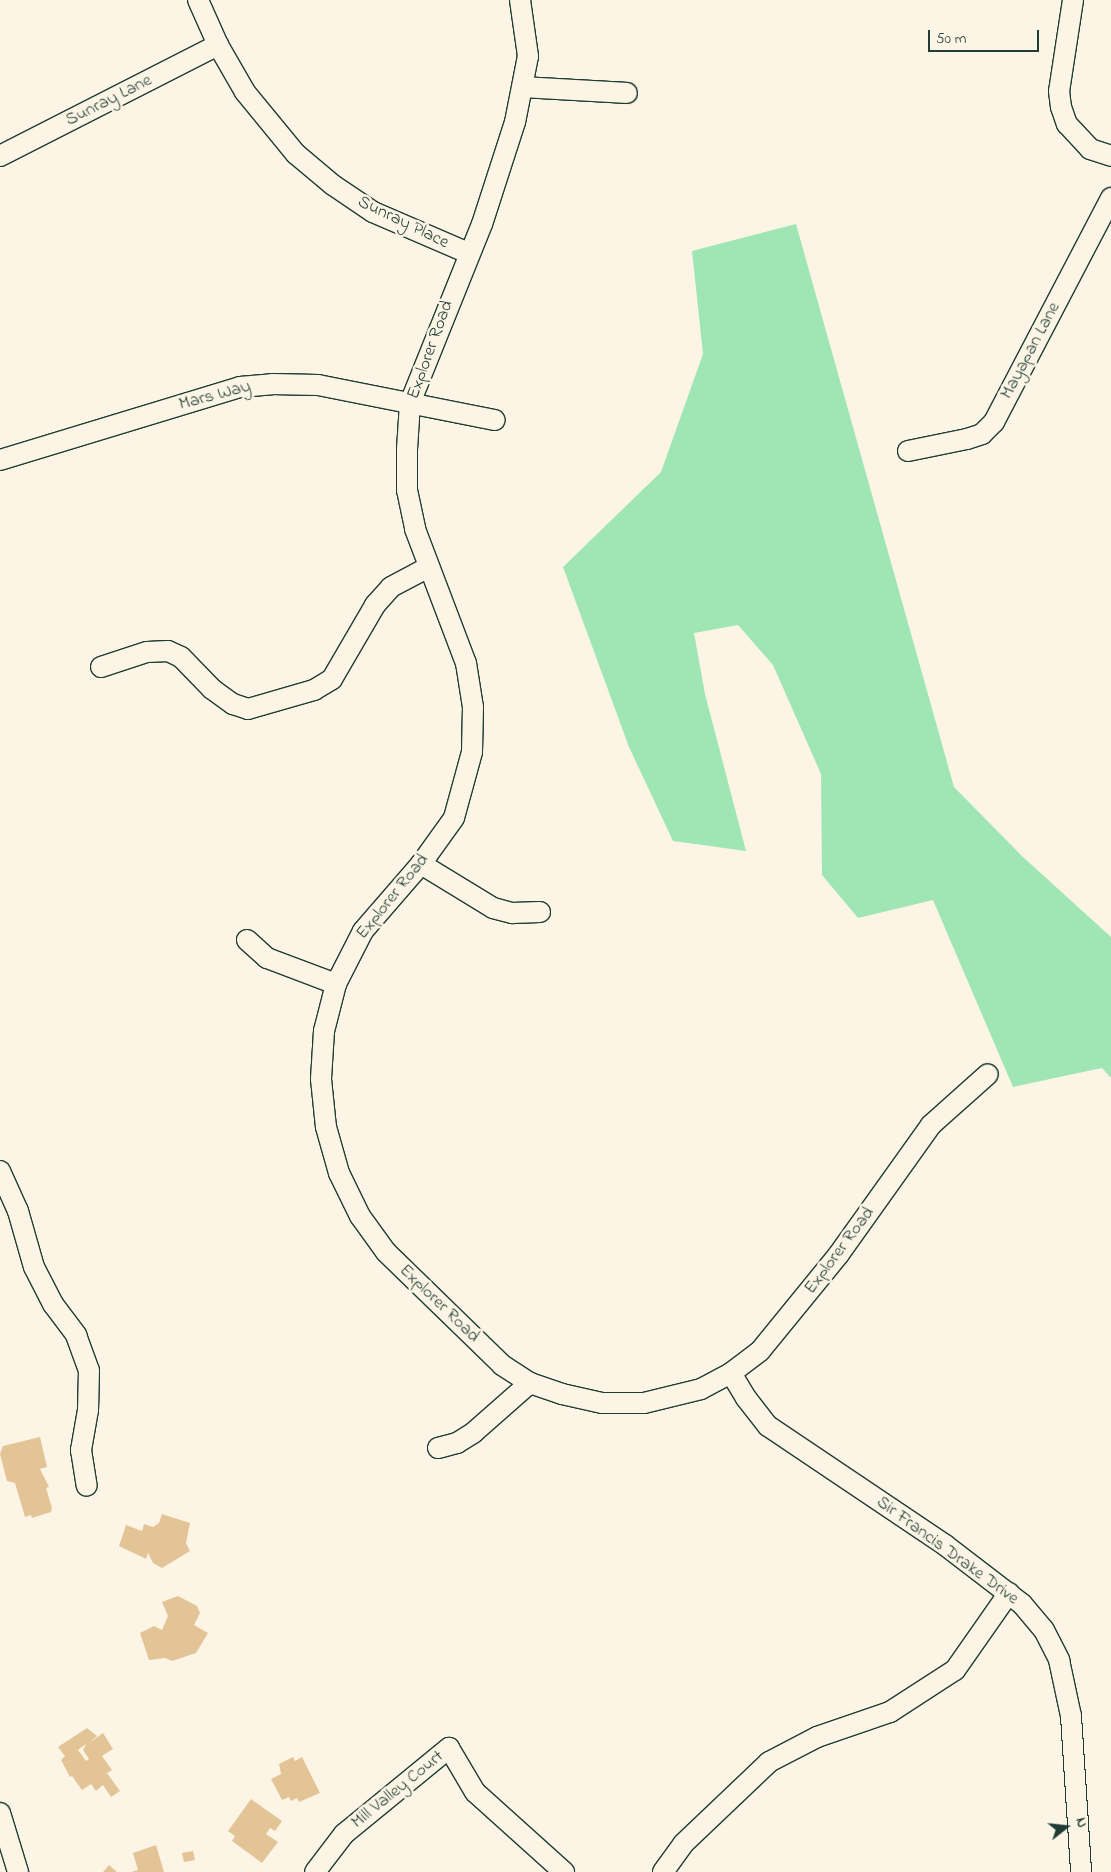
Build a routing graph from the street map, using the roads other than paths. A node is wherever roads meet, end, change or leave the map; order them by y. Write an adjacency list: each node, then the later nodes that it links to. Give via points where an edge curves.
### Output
1 (198, 0): 4 (street, Sunray Place)
2 (520, 0): 5 (street, Explorer Road, via 527,41)
3 (1073, 0): 8 (street, via 1059,92 1061,108 1067,124 1090,149)
4 (218, 45): 7 (street, Sunray Lane); 10 (street, Sunray Place, via 264,118 314,170 374,212)
5 (523, 86): 6 (street); 10 (street, Explorer Road, via 488,205)
6 (627, 93)
7 (0, 156)
8 (1111, 156)
9 (1111, 198): 13 (street, Mayapan Lane, via 994,422 982,434)
10 (468, 253): 11 (street, Explorer Road)
11 (410, 404): 12 (street, Mars Way); 14 (street, Mars Way, via 318,385 256,385); 15 (street, Explorer Road, via 407,490 415,529)
12 (495, 420)
13 (908, 452)
14 (0, 460)
15 (428, 566): 16 (street, via 391,587 375,604 332,679 314,690 248,709 233,704 212,689 192,666 168,651 147,652); 17 (street, Explorer Road, via 466,662 474,730 468,775 457,811)
16 (101, 667)
17 (421, 864): 18 (street, via 493,908 512,913); 20 (street, Explorer Road, via 363,931)
18 (540, 912)
19 (247, 940): 20 (street, via 267,958)
20 (336, 984): 24 (street, Explorer Road, via 324,1031 322,1095 331,1150 348,1195 372,1235 401,1268 502,1364)
21 (988, 1074): 23 (street, Explorer Road, via 931,1125 784,1325 760,1351)
22 (0, 1171): 26 (street, via 18,1211 34,1267 53,1304 76,1335 89,1370 88,1410 81,1450)
23 (732, 1373): 24 (street, Explorer Road, via 684,1395 644,1403 582,1400); 27 (street, Sir Francis Drake Drive, via 768,1426)
24 (530, 1383): 25 (street, via 473,1432 457,1443)
25 (438, 1448)
26 (87, 1486)
27 (1009, 1593): 32 (street, via 955,1670 890,1712 817,1737 769,1762 684,1844); 33 (street, Sir Francis Drake Drive, via 1044,1630 1064,1676 1071,1716)
28 (0, 1813): 29 (street)
29 (18, 1872)
30 (315, 1872): 31 (street, Mill Valley Court, via 344,1834 449,1748 475,1792)
31 (564, 1872)
32 (663, 1872)
33 (1081, 1872)

